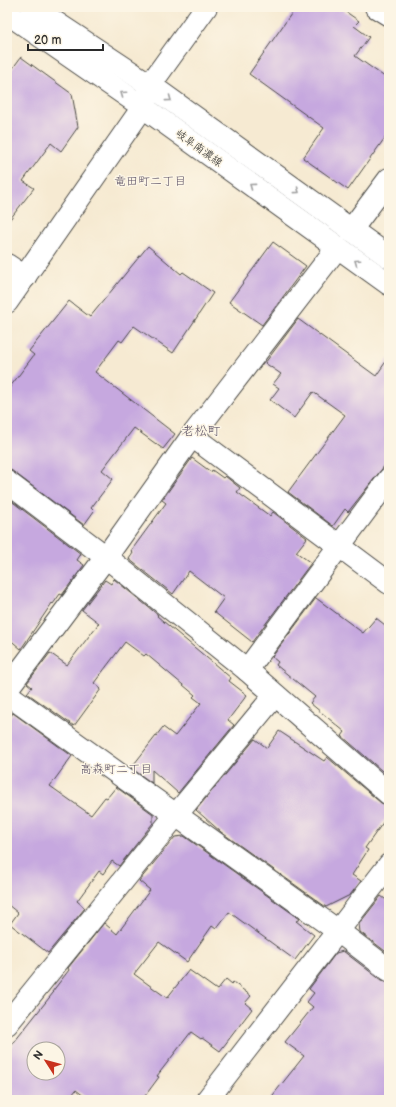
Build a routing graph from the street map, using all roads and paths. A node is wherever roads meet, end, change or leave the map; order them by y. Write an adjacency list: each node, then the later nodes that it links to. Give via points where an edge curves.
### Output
1 (206, 7): 6 (street)
2 (376, 7): 5 (street)
3 (33, 12): 4 (street, 岐阜南濃線); 6 (street, 岐阜南濃線); 7 (street, 岐阜南濃線, one-way to 3)
4 (7, 13)
5 (389, 15)
6 (150, 85): 7 (street); 9 (street, 岐阜南濃線, one-way to 9)
7 (142, 107): 10 (street, 岐阜南濃線, one-way to 7); 13 (street)
8 (389, 179): 9 (street)
9 (351, 230): 11 (street, 岐阜南濃線)
10 (337, 248): 14 (street, 岐阜南濃線, one-way to 10); 16 (street)
11 (389, 257)
12 (7, 265): 13 (street)
13 (25, 277): 15 (street)
14 (389, 284)
15 (7, 302)
16 (192, 436): 19 (street); 20 (street)
17 (389, 479): 19 (street)
18 (7, 482): 20 (street)
19 (339, 546): 21 (street); 22 (street)
20 (106, 557): 22 (street); 23 (street)
21 (389, 583)
22 (247, 670): 25 (street)
23 (7, 689)
24 (7, 694): 27 (street)
25 (275, 695): 26 (street); 27 (street)
26 (389, 794)
27 (176, 815): 29 (street); 31 (street)
28 (389, 865): 29 (street)
29 (338, 931): 30 (street); 32 (street)
30 (389, 970)
31 (7, 1024)
32 (207, 1100)

